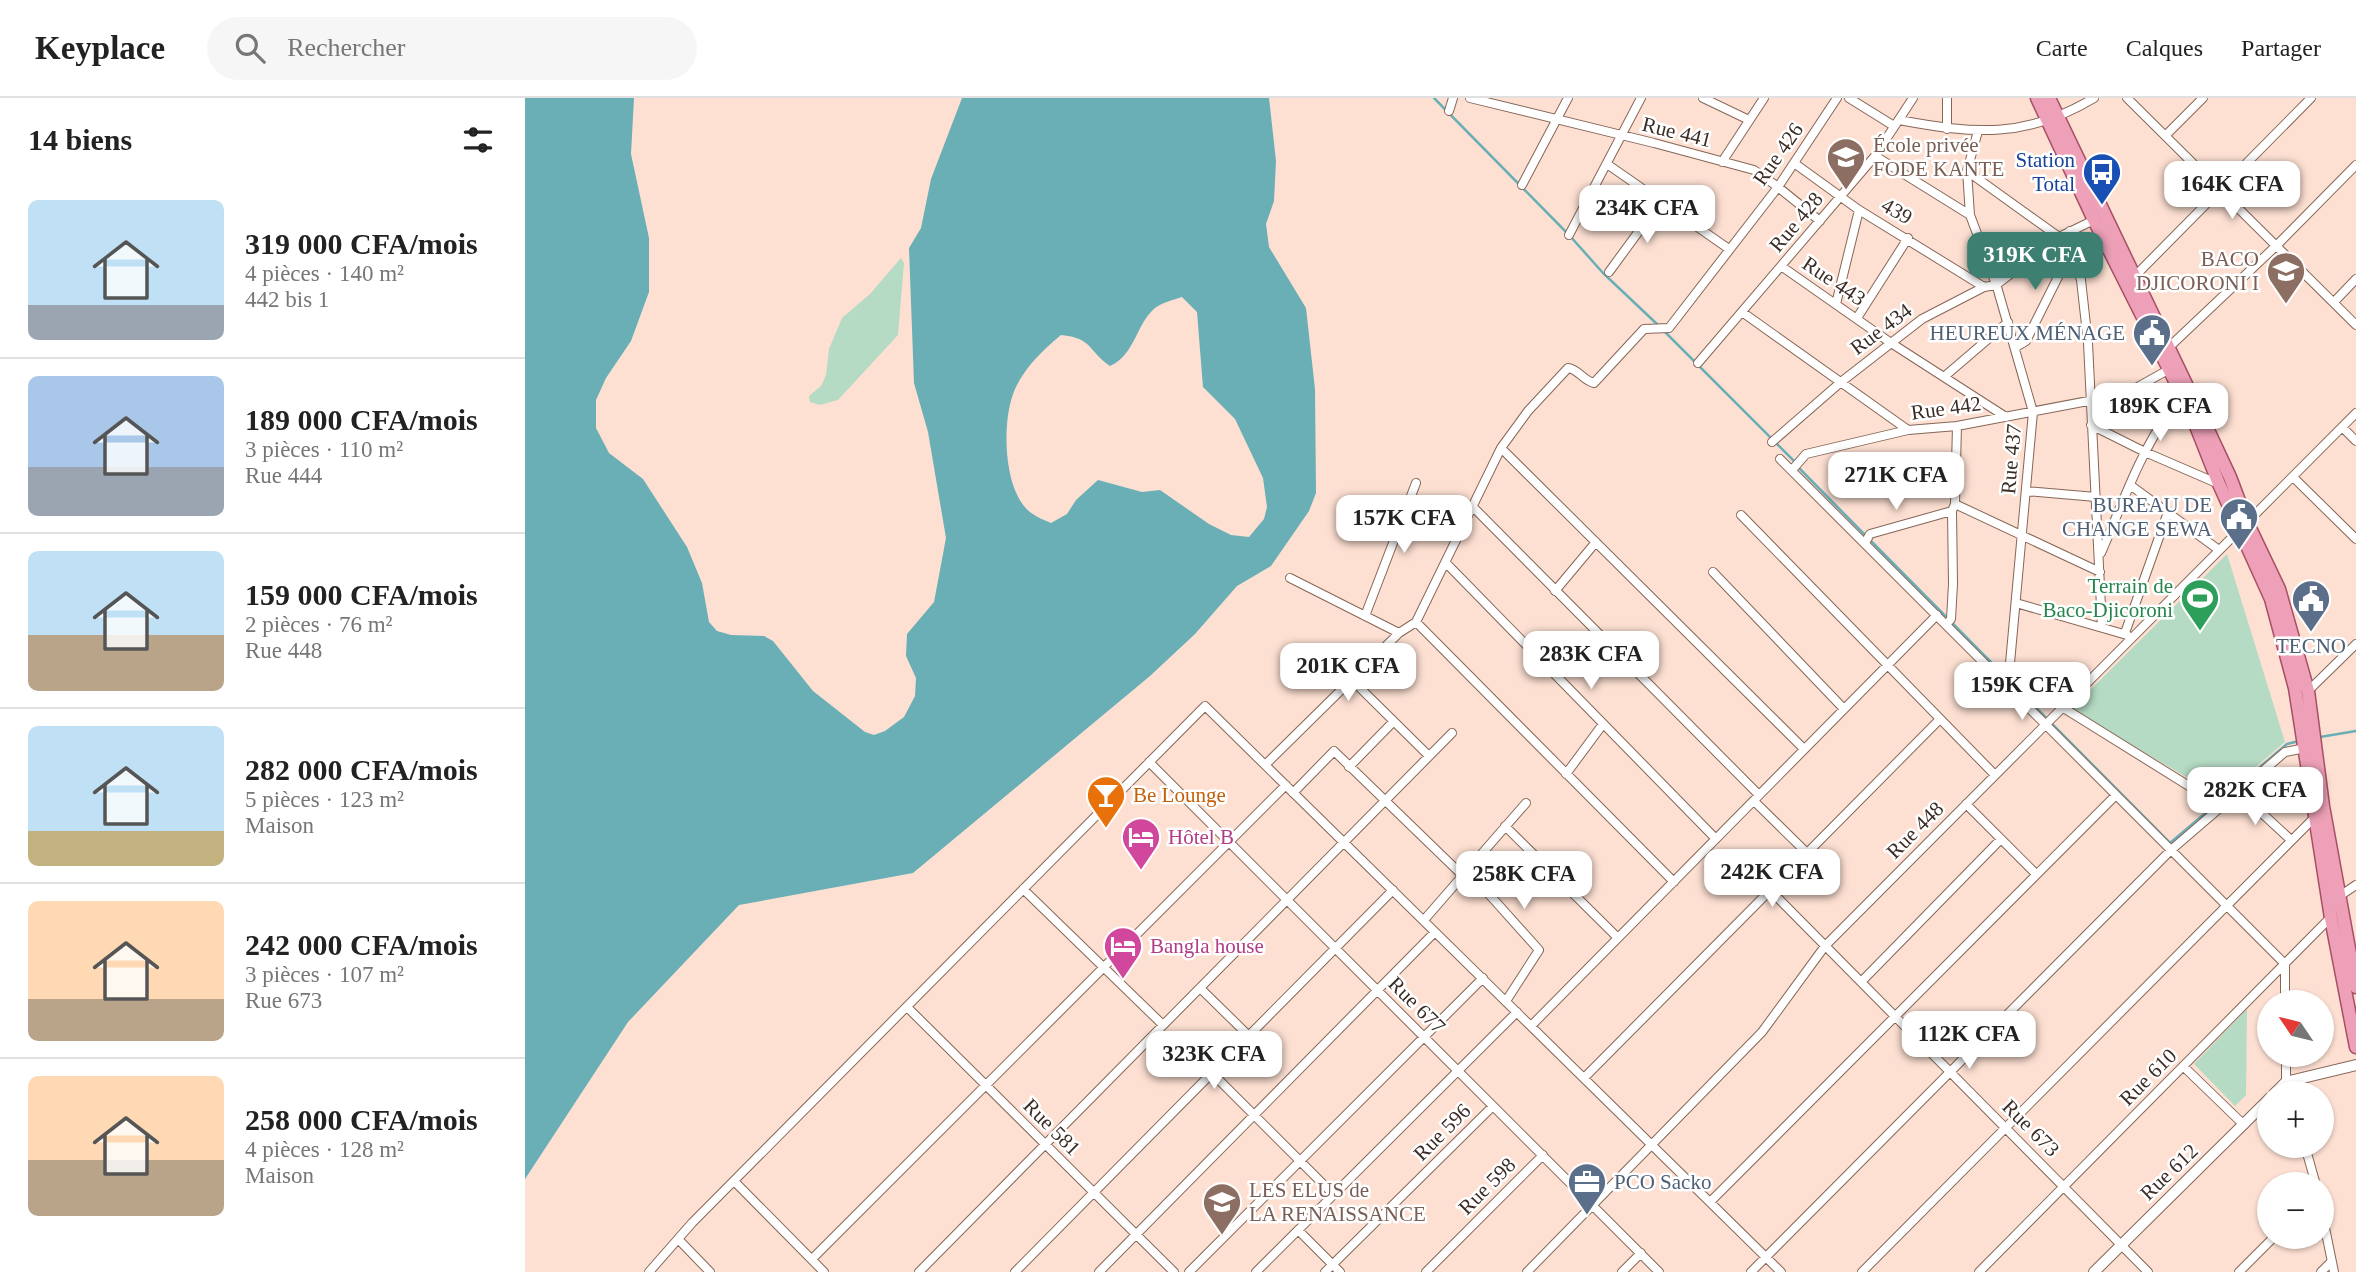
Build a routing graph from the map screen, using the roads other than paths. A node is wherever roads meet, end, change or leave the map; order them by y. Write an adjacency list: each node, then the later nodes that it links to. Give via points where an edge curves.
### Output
1 (1453, 98): 17 (street)
2 (1470, 98): 19 (street, Rue 441)
3 (1568, 98): 19 (street)
4 (1641, 98): 25 (street)
5 (1703, 98): 20 (street)
6 (1763, 98): 20 (street)
7 (1837, 98): 28 (street, Rue 426)
8 (1849, 98): 21 (street)
9 (1913, 98): 21 (street, Rue 428)
10 (1947, 98): 22 (street)
11 (2037, 98): 18 (main road)
12 (2049, 98): 18 (main road)
13 (2094, 98): 18 (street)
14 (2127, 98): 24 (street)
15 (2203, 98): 24 (street)
16 (2311, 98): 34 (street)
17 (1449, 111)
18 (2053, 117): 23 (street, via 2024,128); 39 (main road); 50 (main road)
19 (1557, 119): 25 (street, Rue 441); 32 (street)
20 (1749, 120): 27 (street)
21 (1897, 123): 22 (street); 26 (street, Rue 428)
22 (1947, 129): 23 (street)
23 (1978, 131): 31 (street, Rue 437)
24 (2166, 135): 34 (street)
25 (1621, 136): 27 (street, Rue 441); 29 (street)
26 (1875, 156): 35 (street, Rue 428); 38 (street)
27 (1722, 162): 33 (street, Rue 441, via 1753,170)
28 (1794, 163): 33 (street, Rue 426); 35 (street, 439)
29 (1607, 164): 36 (street); 42 (street)
30 (2356, 165): 45 (street)
31 (1967, 171): 38 (street, Rue 437); 43 (street)
32 (1522, 185)
33 (1778, 187): 40 (street, Rue 441); 47 (street, Rue 426)
34 (2220, 189): 45 (street); 50 (street)
35 (1841, 196): 37 (street, 439); 40 (street, Rue 428)
36 (1661, 201): 47 (street); 49 (street)
37 (1859, 210): 44 (street, 439); 55 (street)
38 (1971, 215): 52 (street, Rue 437)
39 (2094, 220): 41 (street, Rue 434); 62 (main road)
40 (1820, 221): 48 (street, Rue 428)
41 (2070, 232): 43 (street, Rue 434); 46 (street)
42 (1569, 235)
43 (2059, 237): 52 (street, Rue 434)
44 (1908, 239): 53 (street, 439); 57 (street)
45 (2277, 245): 54 (street); 62 (street)
46 (2069, 246): 61 (street, via 2067,259 2026,341); 67 (street, via 2081,280)
47 (1729, 249): 78 (street, Rue 426, via 1668,329 1644,329 1594,383 1568,368)
48 (1781, 266): 55 (street, Rue 443); 56 (street, Rue 428)
49 (1609, 272)
50 (2134, 276): 62 (main road)
51 (2356, 279): 54 (street)
52 (1996, 285): 53 (street, Rue 434); 58 (street, Rue 437)
53 (1984, 287): 60 (street, Rue 434, via 1922,319)
54 (2334, 302): 59 (street)
55 (1836, 304): 57 (street, Rue 443)
56 (1742, 312): 63 (street, Rue 428); 66 (street)
57 (1857, 318): 60 (street, Rue 443)
58 (2008, 322): 61 (street, Rue 437); 65 (street)
59 (2356, 325)
60 (1891, 343): 65 (street, Rue 443); 66 (street, Rue 434)
61 (2016, 347): 69 (street, Rue 437)
62 (2164, 352): 64 (main road); 92 (main road, via 2230,477)
63 (1698, 363)
64 (2168, 370): 67 (street, Rue 442, via 2125,394); 68 (main road)
65 (1945, 376): 71 (street, Rue 443)
66 (1841, 382): 75 (street); 77 (street, Rue 434)
67 (2091, 400): 69 (street, Rue 442); 72 (street)
68 (2190, 411): 79 (street, via 2170,411); 84 (main road)
69 (2033, 412): 71 (street, Rue 442); 86 (street, Rue 437)
70 (2356, 413): 74 (street, Rue 448)
71 (2006, 417): 73 (street, Rue 442)
72 (2091, 425): 79 (street); 87 (street)
73 (1957, 426): 75 (street, Rue 442); 89 (street)
74 (2342, 427): 76 (street); 82 (street, Rue 448)
75 (1908, 430): 81 (street, Rue 442, via 1806,454)
76 (2356, 441)
77 (1772, 442)
78 (1501, 448): 88 (street); 95 (street)
79 (2145, 452): 84 (street); 85 (street)
80 (1780, 459): 81 (street)
81 (1792, 470): 96 (street)
82 (2293, 477): 92 (street, Rue 448); 94 (street)
83 (1416, 483): 106 (street)
84 (2219, 484): 92 (main road)
85 (2130, 485): 90 (street); 98 (street)
86 (2026, 491): 87 (street); 93 (street, Rue 437)
87 (2096, 496): 98 (street)
88 (1473, 508): 99 (street); 103 (street)
89 (1954, 508): 93 (street); 96 (street, via 1870,534); 108 (street)
90 (2168, 512): 97 (street); 111 (street)
91 (1741, 514): 113 (street)
92 (2243, 526): 97 (street, Rue 448); 116 (main road, via 2279,589); 124 (main road, via 2271,599 2295,688)
93 (2022, 536): 101 (street); 104 (street, Rue 437)
94 (2356, 539)
95 (1596, 542): 103 (street); 125 (street)
96 (1865, 543): 105 (street)
97 (2219, 550): 111 (street, Rue 448)
98 (2100, 556): 101 (street)
99 (1446, 563): 107 (street); 121 (street)
100 (1713, 572): 118 (street)
101 (2100, 572): 109 (street)
102 (1290, 578): 106 (street)
103 (1555, 591): 136 (street)
104 (2016, 603): 109 (street); 114 (street, Rue 437)
105 (1937, 615): 108 (street); 113 (street)
106 (1365, 616): 110 (street)
107 (1416, 622): 110 (street); 130 (street)
108 (1949, 622): 114 (street)
109 (2102, 627): 111 (street)
110 (1399, 633): 115 (street)
111 (2128, 636): 117 (street, Rue 448)
112 (2356, 644): 116 (street)
113 (1888, 665): 118 (street); 119 (street)
114 (2006, 679): 122 (street)
115 (1352, 680): 120 (street); 128 (street)
116 (2308, 691): 159 (main road)
117 (2062, 707): 122 (street, Rue 448); 138 (street)
118 (1844, 709): 125 (street)
119 (1940, 719): 131 (street); 149 (street)
120 (1393, 722): 126 (street); 129 (street)
121 (1603, 724): 130 (street); 143 (street)
122 (2046, 725): 131 (street, Rue 448); 135 (street)
123 (1452, 733): 126 (street)
124 (2305, 748): 133 (street, via 2285,752); 141 (main road)
125 (1804, 749): 136 (street)
126 (1429, 756): 137 (street)
127 (1149, 762): 128 (street, via 1205,706); 146 (street, Rue 677); 154 (street)
128 (1265, 765): 132 (street)
129 (1349, 766): 134 (street, via 1334,751); 137 (street)
130 (1566, 774): 152 (street)
131 (1995, 775): 140 (street, Rue 448)
132 (1286, 785): 134 (street); 146 (street)
133 (2239, 792): 145 (street); 148 (street)
134 (1293, 793): 147 (street)
135 (2116, 795): 148 (street); 150 (street)
136 (1757, 798): 143 (street); 149 (street)
137 (1385, 800): 147 (street); 151 (street)
138 (2213, 801)
139 (1526, 803): 142 (street)
140 (1966, 804): 144 (street); 165 (street, Rue 448)
141 (2315, 816): 145 (street); 159 (main road)
142 (1505, 826): 151 (street); 164 (street)
143 (1716, 839): 152 (street)
144 (2001, 839): 150 (street); 171 (street)
145 (2291, 840): 160 (street)
146 (1229, 842): 158 (street, Rue 677); 169 (street)
147 (1344, 842): 155 (street); 158 (street)
148 (2171, 850): 160 (street); 188 (street)
149 (1807, 853): 156 (street)
150 (2036, 874): 179 (street)
151 (1462, 875): 162 (street)
152 (1674, 882): 164 (street)
153 (2356, 885): 159 (street)
154 (1023, 889): 169 (street); 177 (street)
155 (1393, 890): 162 (street); 166 (street)
156 (1770, 890): 165 (street, Rue 673); 190 (street)
157 (1487, 892): 176 (street, via 1539,950)
158 (1287, 900): 166 (street, Rue 677); 173 (street)
159 (2337, 903): 161 (main road); 168 (main road)
160 (2226, 906): 167 (street); 197 (street)
161 (2331, 918): 167 (street, Rue 610); 168 (main road)
162 (1423, 920): 163 (street)
163 (1435, 932): 170 (street); 174 (street)
164 (1618, 938): 181 (street)
165 (1825, 946): 171 (street, Rue 673); 199 (street, Rue 448, via 1762,1032)
166 (1336, 948): 174 (street, Rue 677); 182 (street)
167 (2285, 964): 175 (street); 186 (street, Rue 610)
168 (2349, 965): 172 (main road); 184 (main road)
169 (1103, 967): 180 (street); 192 (street)
170 (1483, 978): 176 (street); 183 (street)
171 (1861, 982): 179 (street, Rue 673)
172 (2356, 987)
173 (1200, 988): 180 (street); 182 (street)
174 (1378, 990): 183 (street, Rue 677); 195 (street)
175 (2285, 990)
176 (1506, 1001): 178 (street)
177 (907, 1007): 192 (street, Rue 581); 202 (street)
178 (1517, 1012): 181 (street); 187 (street)
179 (1895, 1016): 188 (street, Rue 673); 206 (street)
180 (1163, 1025): 198 (street)
181 (1531, 1026): 190 (street)
182 (1249, 1036): 189 (street)
183 (1424, 1037): 187 (street, Rue 677); 201 (street)
184 (2356, 1047)
185 (2356, 1065): 191 (street)
186 (2183, 1066): 196 (street); 203 (street, Rue 610)
187 (1458, 1071): 193 (street, Rue 677); 205 (street)
188 (1950, 1072): 197 (street, Rue 673); 215 (street)
189 (1212, 1073): 195 (street); 204 (street)
190 (1584, 1078): 199 (street)
191 (2290, 1081)
192 (985, 1085): 198 (street, Rue 581); 216 (street)
193 (1493, 1106): 200 (street, Rue 677); 218 (street, Rue 596)
194 (2257, 1112): 196 (street, Rue 612)
195 (1254, 1115): 201 (street); 209 (street)
196 (2244, 1125): 211 (street, Rue 612)
197 (2005, 1128): 203 (street, Rue 673); 236 (street)
198 (1045, 1144): 204 (street, Rue 581); 222 (street)
199 (1652, 1145): 206 (street); 207 (street, Rue 448)
200 (1542, 1155): 207 (street, Rue 677); 230 (street, Rue 598)
201 (1300, 1161): 205 (street); 226 (street)
202 (734, 1181): 210 (street); 216 (street)
203 (2064, 1187): 211 (street, Rue 673); 237 (street, Rue 610)
204 (1094, 1192): 209 (street, Rue 581); 223 (street)
205 (1334, 1195): 208 (street)
206 (1710, 1202): 215 (street)
207 (1593, 1205): 214 (street, Rue 677); 231 (street, Rue 448)
208 (1299, 1230): 218 (street); 227 (street)
209 (1136, 1235): 224 (street); 225 (street, Rue 581)
210 (679, 1240): 219 (street); 220 (street)
211 (2121, 1245): 238 (street, Rue 612); 239 (street, Rue 673)
212 (2262, 1249): 240 (street)
213 (2329, 1249): 217 (street)
214 (1641, 1254): 232 (street); 233 (street, Rue 677)
215 (1766, 1257): 234 (street); 235 (street)
216 (811, 1259): 221 (street)
217 (2331, 1262): 241 (street); 242 (street)
218 (1333, 1264): 228 (street, Rue 596); 229 (street)
219 (649, 1272)
220 (710, 1272)
221 (824, 1272)
222 (919, 1272)
223 (1015, 1272)
224 (1099, 1272)
225 (1174, 1272)
226 (1189, 1272)
227 (1257, 1272)
228 (1325, 1272)
229 (1340, 1272)
230 (1426, 1272)
231 (1527, 1272)
232 (1622, 1272)
233 (1660, 1272)
234 (1751, 1272)
235 (1781, 1272)
236 (1862, 1272)
237 (1979, 1272)
238 (2094, 1272)
239 (2148, 1272)
240 (2239, 1272)
241 (2321, 1272)
242 (2334, 1272)

